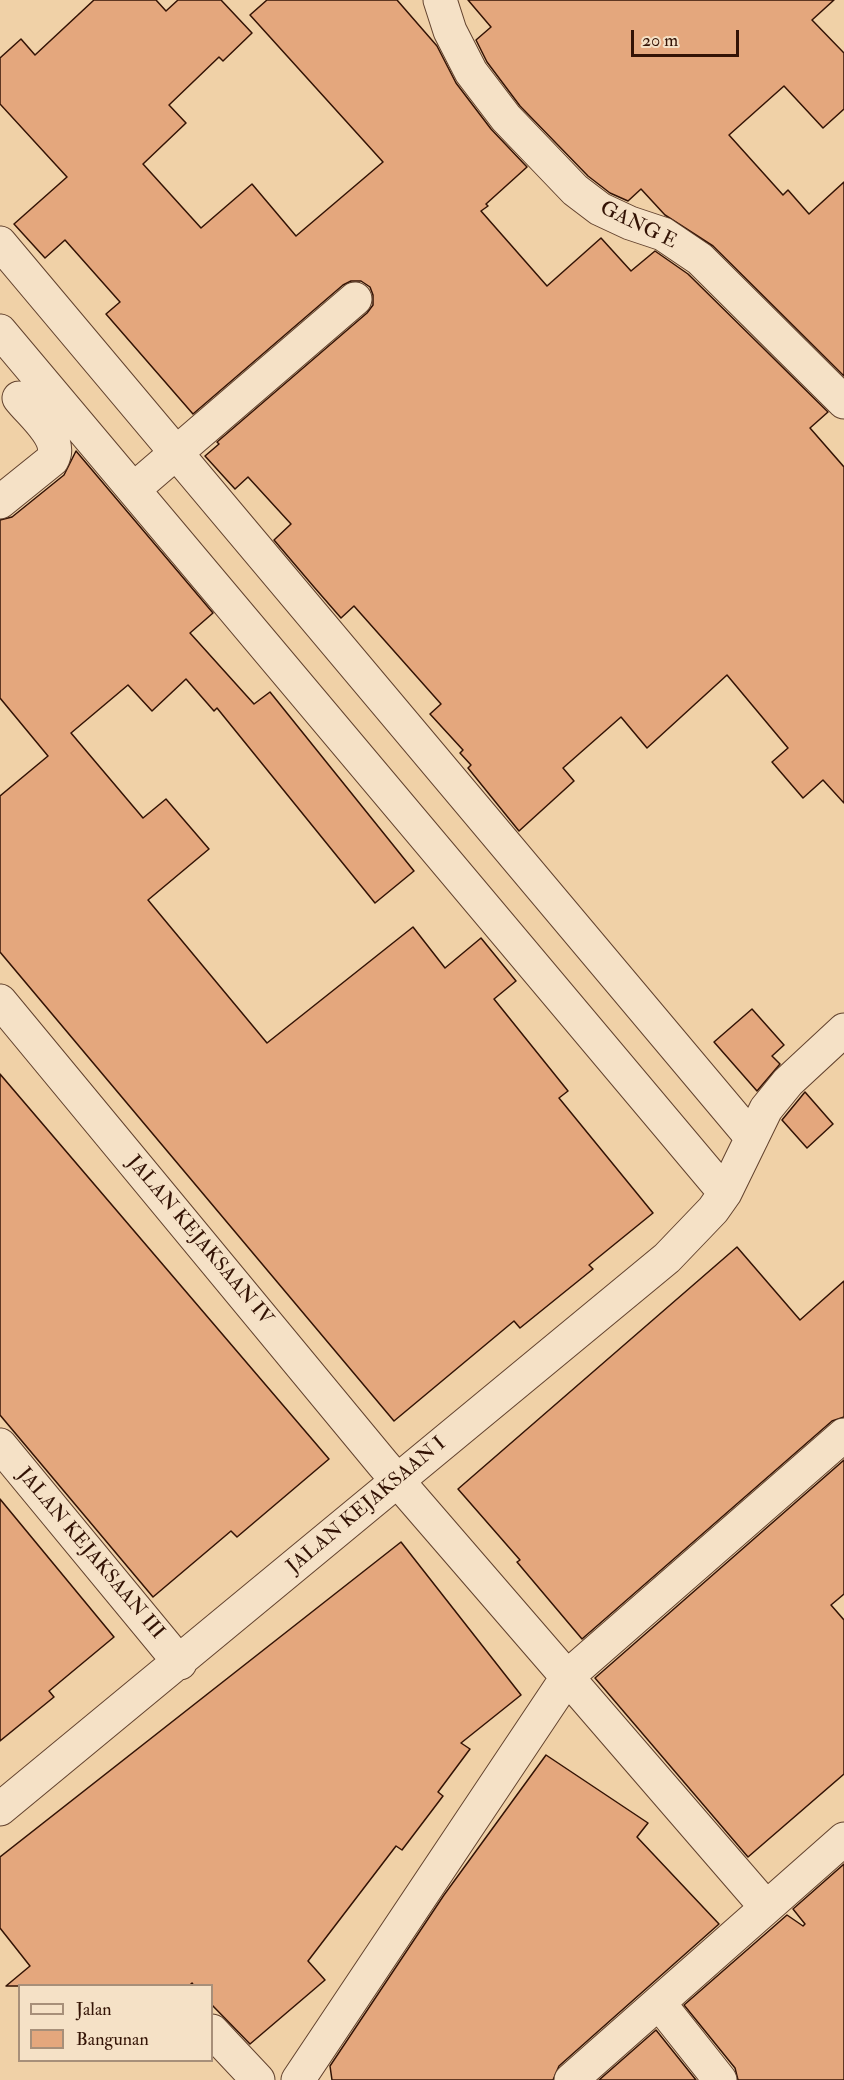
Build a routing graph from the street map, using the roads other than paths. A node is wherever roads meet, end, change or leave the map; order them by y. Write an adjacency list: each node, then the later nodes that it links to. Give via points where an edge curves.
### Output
1 (440, 0): 6 (street, GANG E, via 450,32 471,72 506,118 574,190 600,209 663,234 700,259)
2 (0, 243): 7 (street)
3 (355, 299): 7 (street)
4 (0, 331): 5 (street)
5 (20, 397): 8 (street); 9 (street, via 55,442 57,452)
6 (844, 402)
7 (177, 453): 8 (street); 12 (street)
8 (134, 489): 13 (street)
9 (0, 502)
10 (0, 1001): 16 (street, JALAN KEJAKSAAN IV)
11 (844, 1030): 12 (street, JALAN KEJAKSAAN I, via 788,1082 766,1109)
12 (752, 1138): 13 (street, JALAN KEJAKSAAN I)
13 (724, 1193): 16 (street, JALAN KEJAKSAAN I, via 667,1258)
14 (844, 1435): 18 (street)
15 (0, 1445): 17 (street, JALAN KEJAKSAAN III)
16 (398, 1481): 17 (street, JALAN KEJAKSAAN I); 18 (street, JALAN KEJAKSAAN IV)
17 (180, 1663): 19 (street, JALAN KEJAKSAAN I)
18 (568, 1676): 21 (street, JALAN KEJAKSAAN IV); 25 (street)
19 (3, 1800)
20 (844, 1839): 21 (street)
21 (766, 1906): 22 (street)
22 (659, 2003): 26 (street); 27 (street)
23 (213, 2032): 24 (street)
24 (258, 2080)
25 (298, 2080)
26 (571, 2080)
27 (720, 2080)

